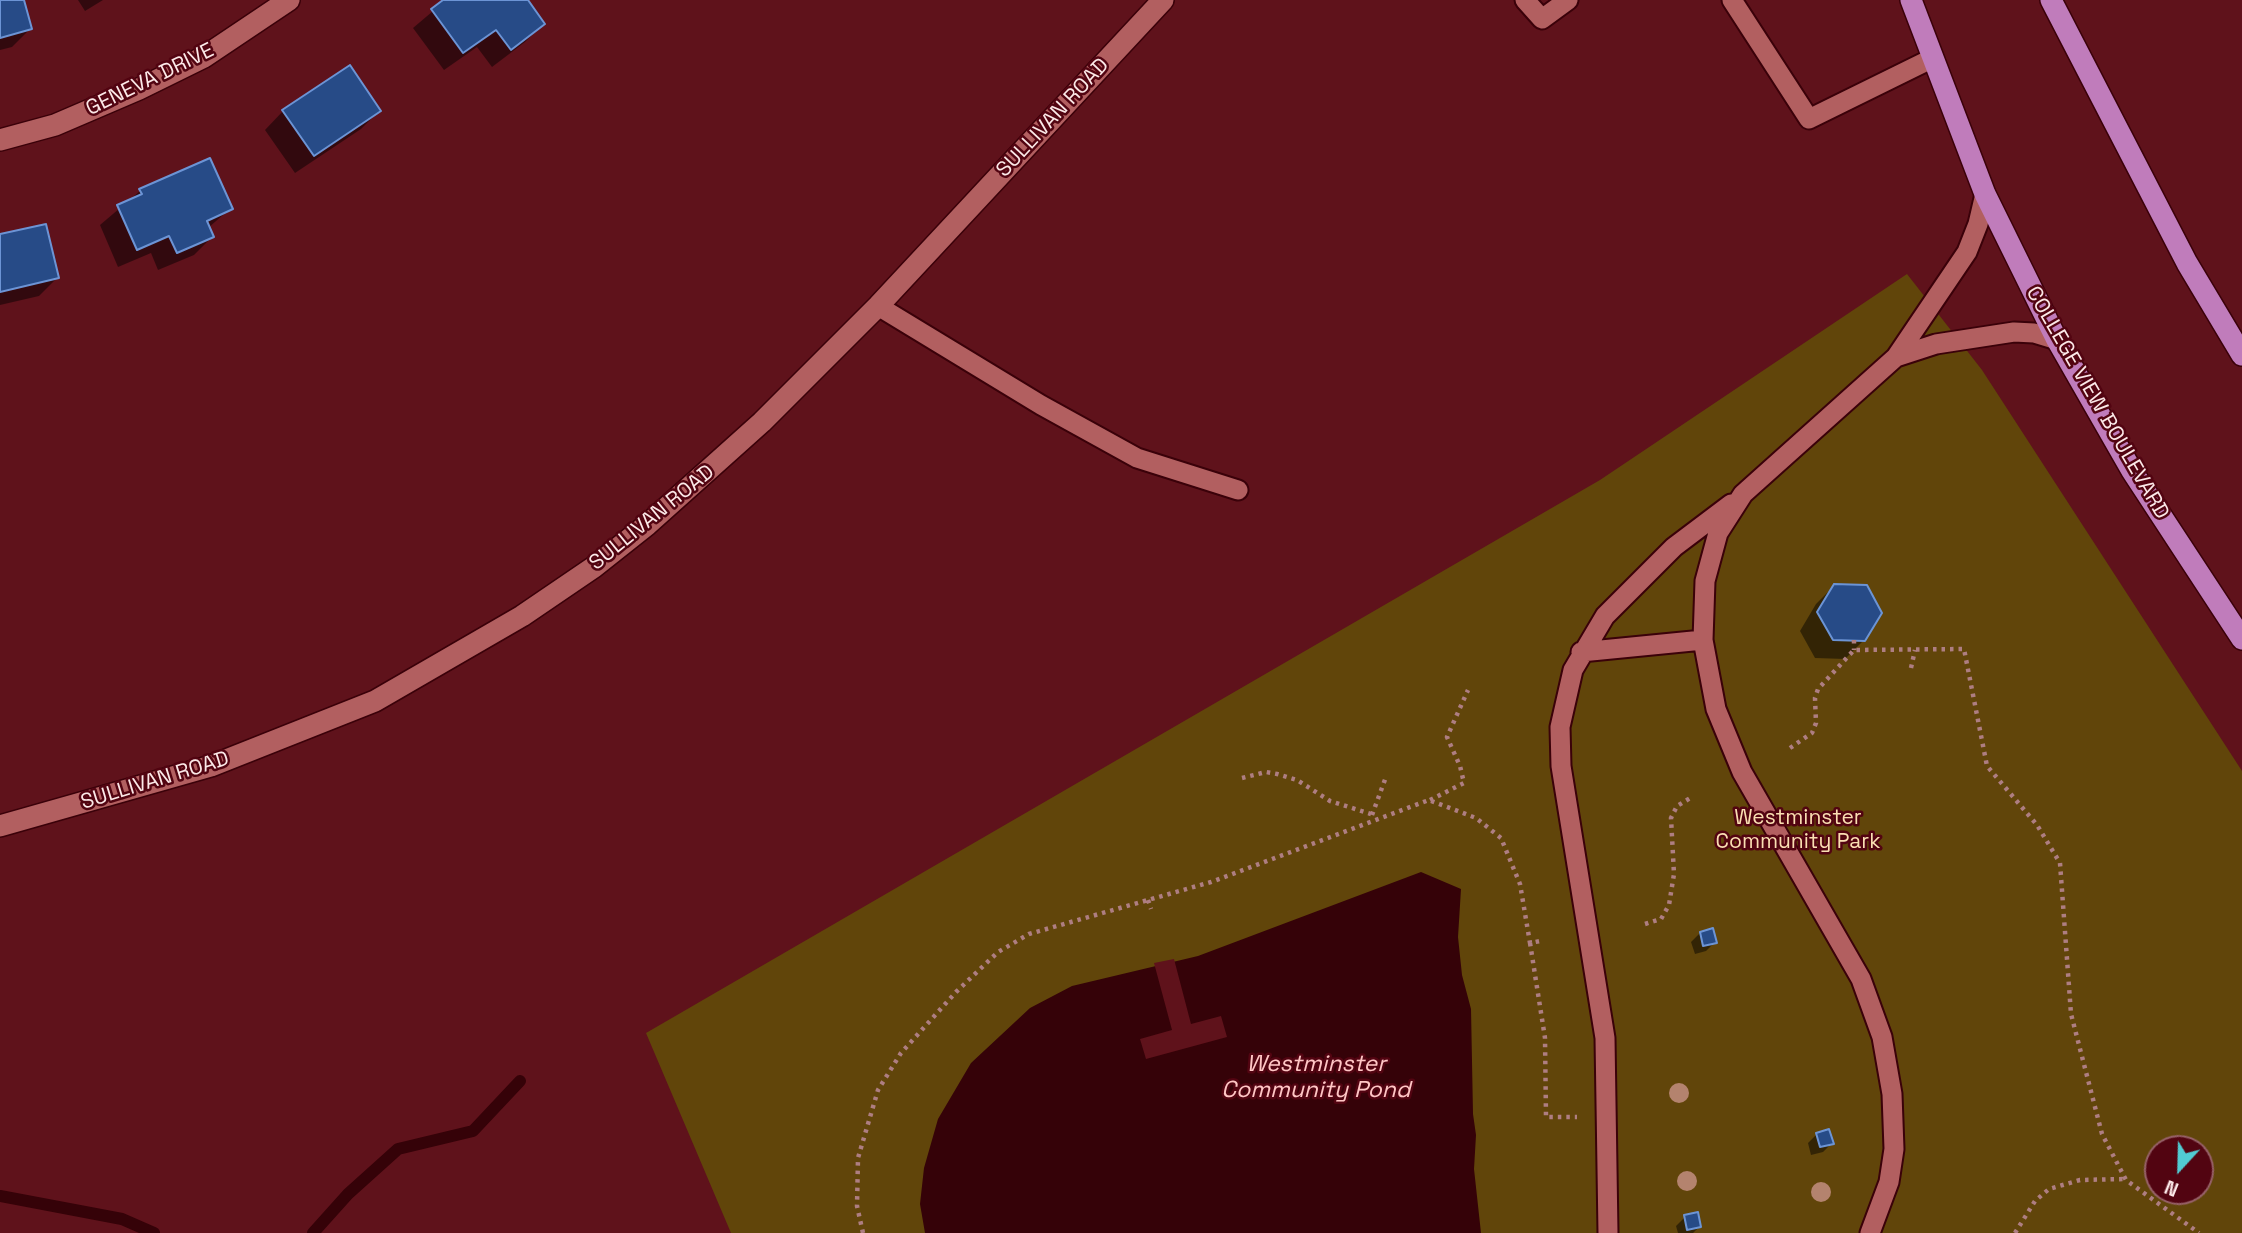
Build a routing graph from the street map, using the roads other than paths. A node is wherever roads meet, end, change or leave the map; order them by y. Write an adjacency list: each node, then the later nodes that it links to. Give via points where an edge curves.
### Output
1 (289, 0): 9 (street, GENEVA DRIVE, via 204,57 139,89 55,125)
2 (1163, 0): 11 (street, SULLIVAN ROAD)
3 (1525, 0): 4 (lane, via 1542,19)
4 (1568, 0)
5 (1732, 0): 8 (lane, via 1809,119)
6 (1911, 0): 8 (highway, COLLEGE VIEW BOULEVARD)
7 (2051, 0): 13 (highway, via 2187,262)
8 (1933, 58): 10 (highway, COLLEGE VIEW BOULEVARD)
9 (0, 139)
10 (1985, 194): 12 (highway, COLLEGE VIEW BOULEVARD); 14 (lane, via 1967,252)
11 (878, 306): 15 (lane, via 1137,458); 20 (street, SULLIVAN ROAD, via 762,422 647,526 522,616 451,659 375,701 211,766)
12 (2057, 340): 14 (lane, via 2014,332 1936,344); 17 (highway, COLLEGE VIEW BOULEVARD, via 2132,471)
13 (2242, 355)
14 (1896, 357): 16 (lane)
15 (1238, 490)
16 (1743, 494): 18 (lane, via 1718,533 1710,558); 19 (lane, via 1638,581)
17 (2242, 639)
18 (1703, 640): 19 (lane); 22 (lane, via 1716,709 1742,772 1861,979 1882,1037 1892,1094 1894,1149 1889,1182)
19 (1581, 652): 21 (lane, via 1560,727 1561,766 1605,1038)
20 (0, 826)
21 (1608, 1233)
22 (1870, 1233)

